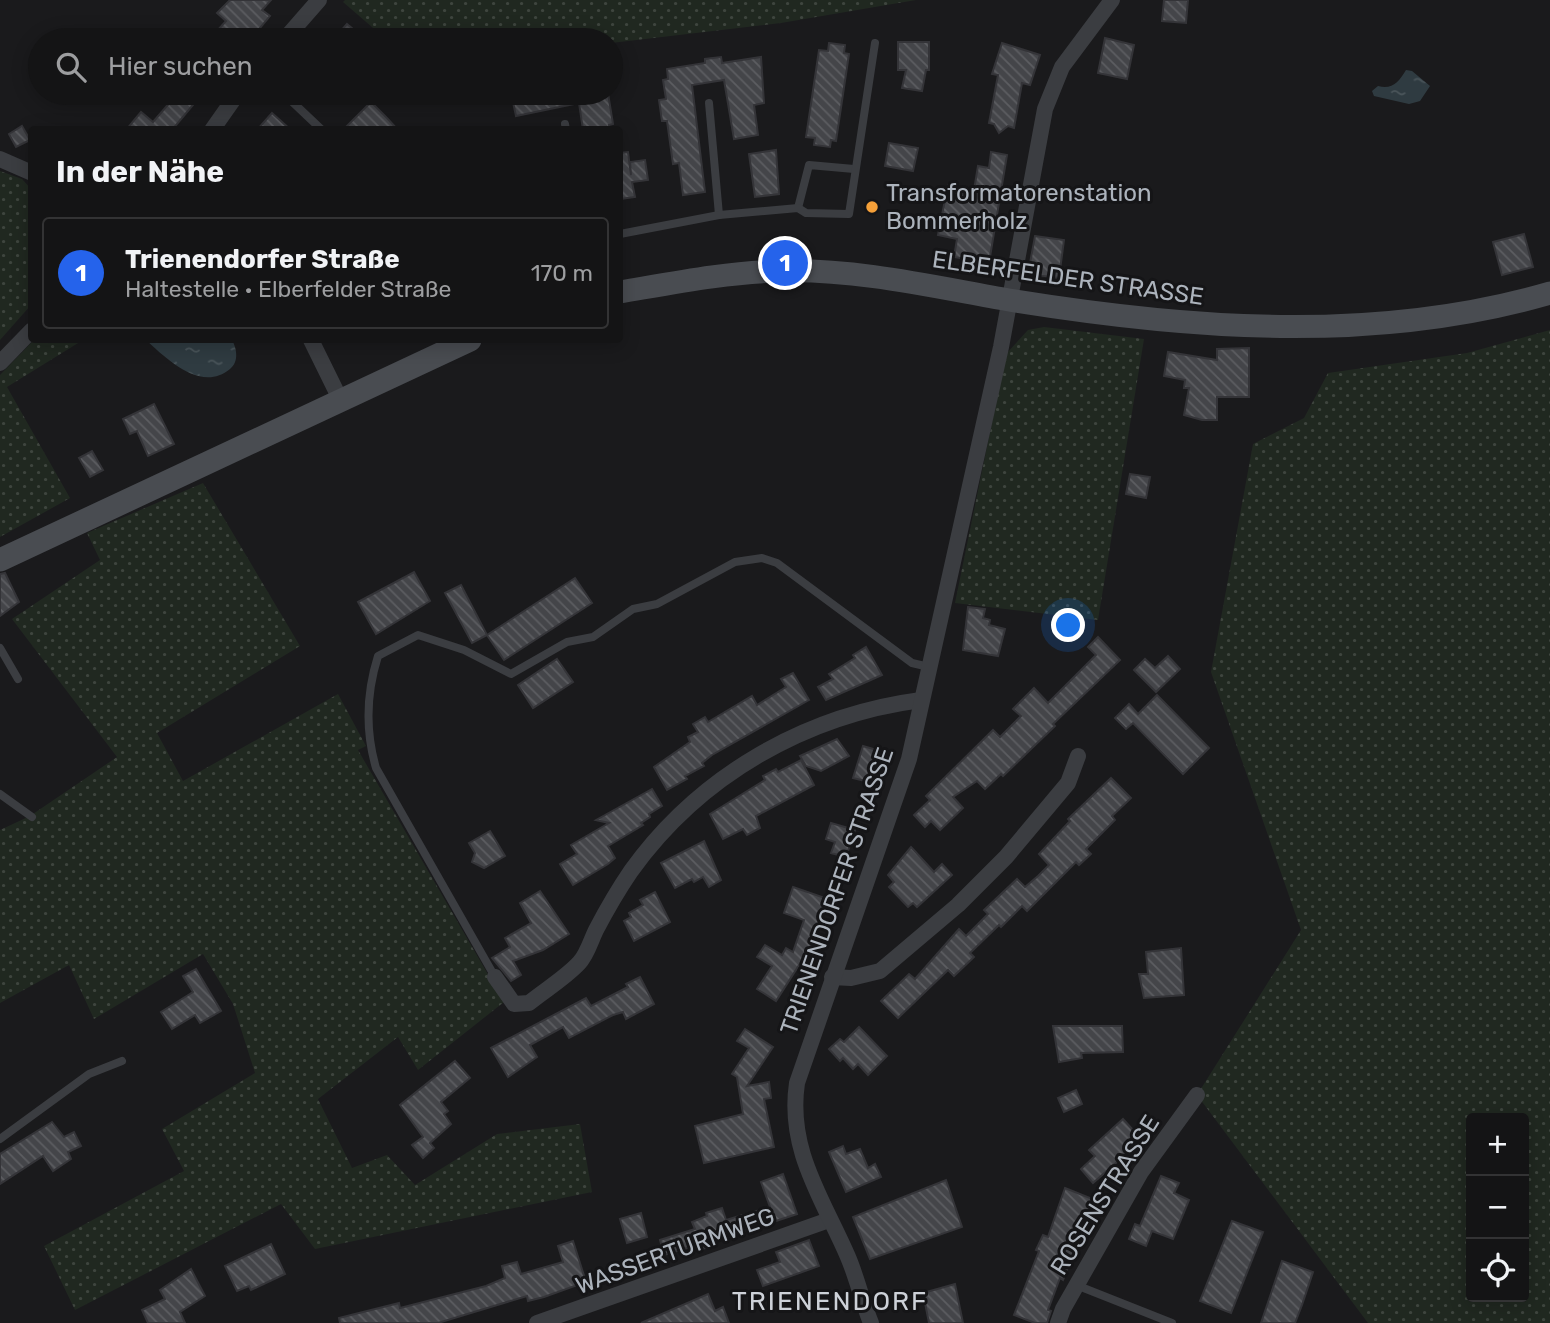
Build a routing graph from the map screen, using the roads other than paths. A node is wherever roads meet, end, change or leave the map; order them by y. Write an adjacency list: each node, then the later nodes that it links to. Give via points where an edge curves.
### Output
1 (319, 0): 3 (street)
2 (1112, 0): 18 (street, TRIENENDORFER STRASSE, via 1062,67 1049,95)
3 (294, 28)
4 (875, 43): 11 (lane)
5 (709, 103): 14 (lane)
6 (230, 105): 8 (street)
7 (296, 105): 9 (lane)
8 (215, 126)
9 (318, 126)
10 (0, 159): 12 (street)
11 (854, 169): 13 (lane, via 809,165); 13 (lane, via 849,214 806,213)
12 (28, 170)
13 (798, 208): 14 (lane)
14 (719, 215): 15 (lane)
15 (623, 233)
16 (623, 292): 18 (main road, ELBERFELDER STRASSE, via 785,271 842,274)
17 (1550, 293): 18 (main road, ELBERFELDER STRASSE, via 1428,320 1312,327 1158,320)
18 (1008, 299): 26 (street, TRIENENDORFER STRASSE)
19 (28, 334): 22 (street)
20 (312, 343): 23 (street)
21 (463, 343): 23 (main road)
22 (0, 363)
23 (340, 399): 24 (main road)
24 (0, 560)
25 (0, 648): 27 (lane)
26 (929, 667): 28 (street, TRIENENDORFER STRASSE); 32 (lane, via 912,663 777,563 762,558 735,562 657,604 633,609 593,637 567,642 511,674 464,650 418,635 378,656 369,684 368,715 376,768)
27 (18, 679)
28 (921, 700): 32 (street, via 868,708 835,719 747,762 687,807 650,846 612,900 580,962 521,1005 514,1004); 33 (street, TRIENENDORFER STRASSE, via 894,807)
29 (1077, 756): 33 (street, via 1068,783 1006,857 958,905 880,971)
30 (0, 794): 31 (lane)
31 (32, 817)
32 (495, 976)
33 (832, 977): 37 (street, TRIENENDORFER STRASSE, via 794,1100 803,1162)
34 (122, 1061): 36 (lane, via 89,1074)
35 (1197, 1095): 38 (street, ROSENSTRASSE, via 1141,1172)
36 (0, 1139)
37 (829, 1220): 39 (street, WASSERTURMWEG); 40 (street, TRIENENDORFER STRASSE)
38 (1076, 1285): 41 (street, ROSENSTRASSE); 42 (lane)
39 (537, 1323)
40 (871, 1323)
41 (1058, 1323)
42 (1172, 1323)

